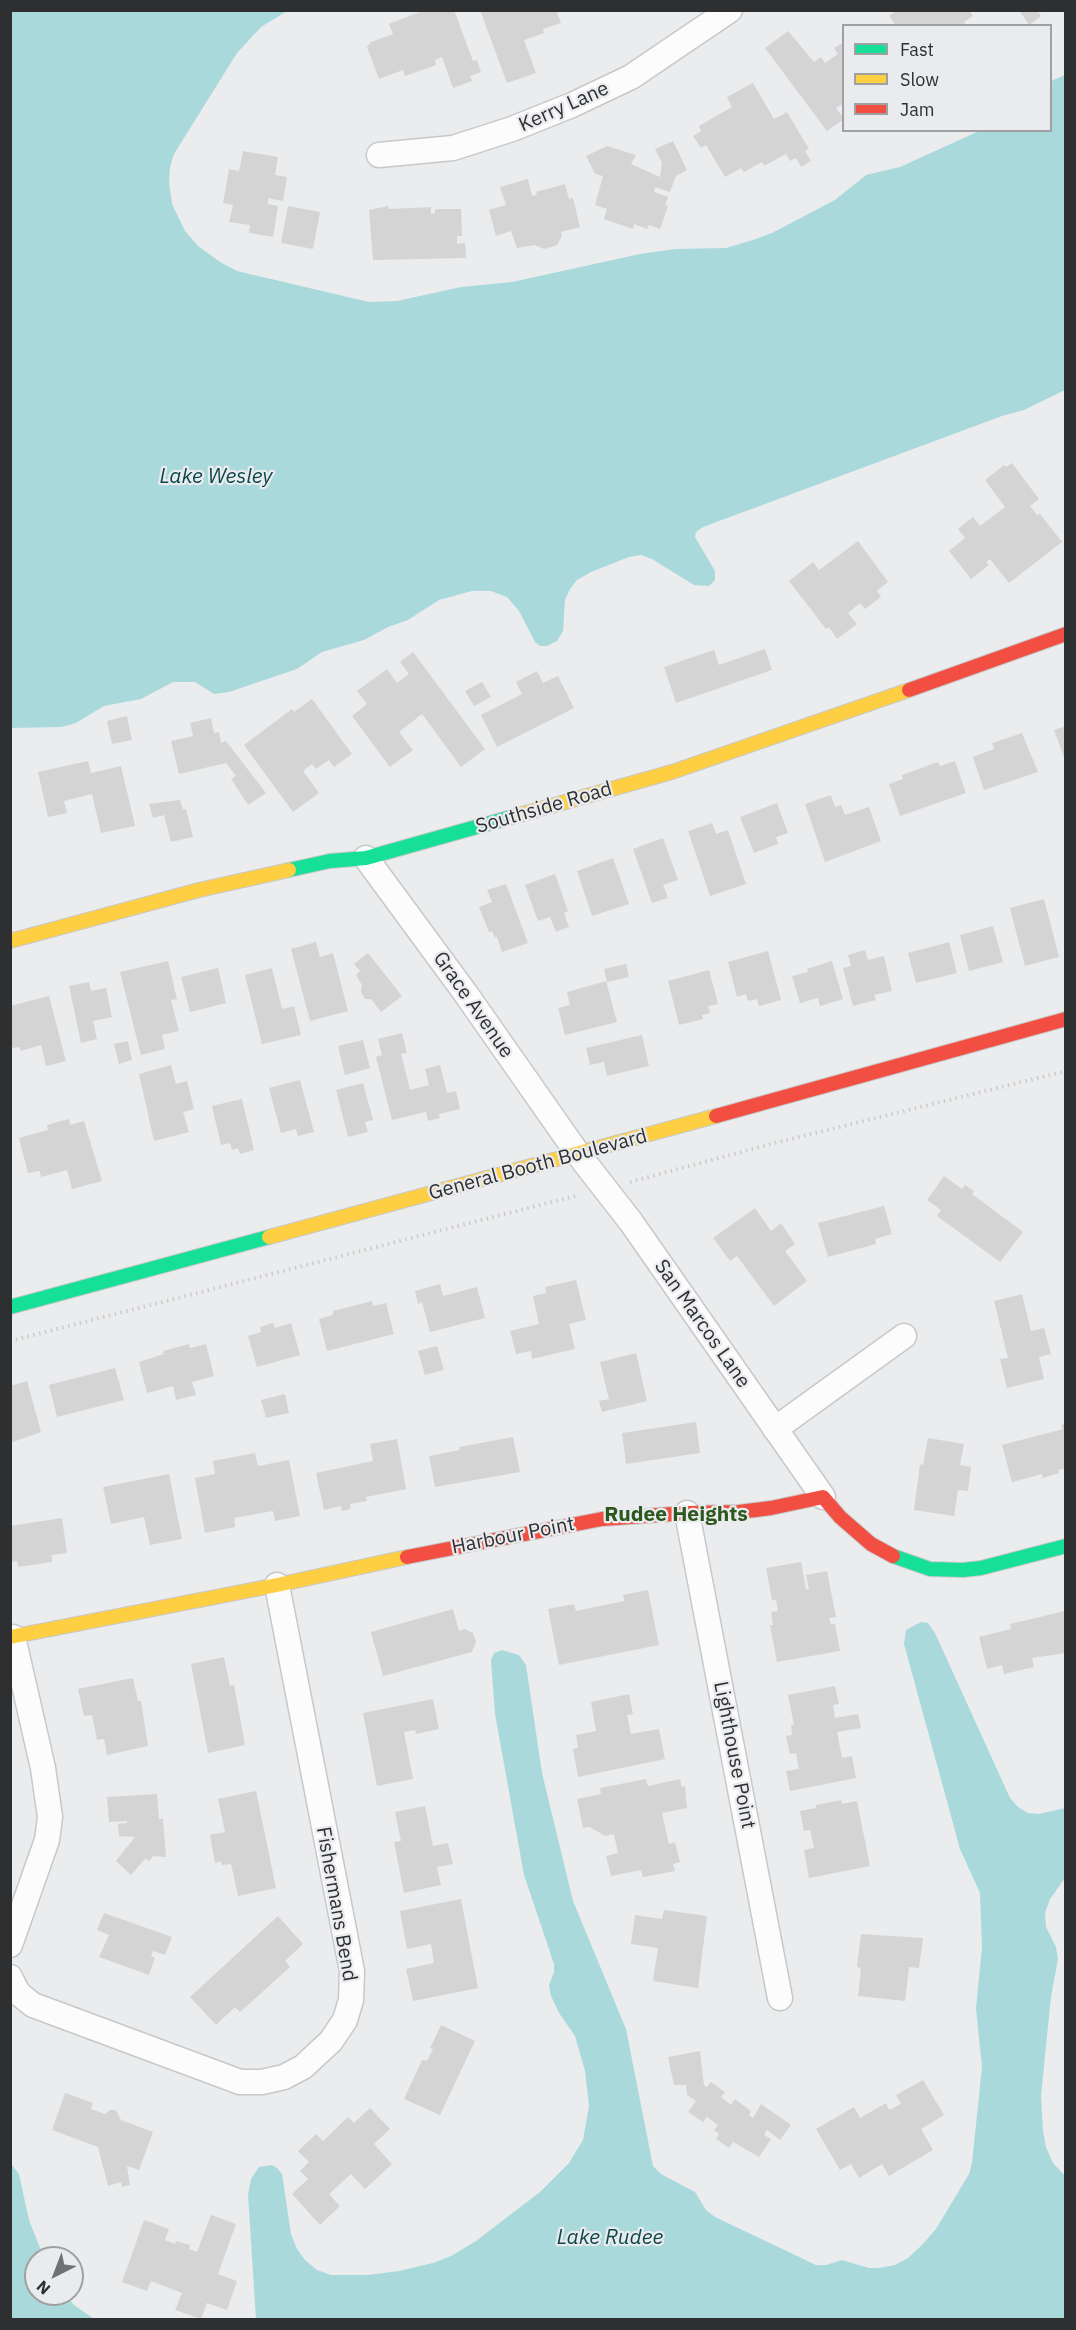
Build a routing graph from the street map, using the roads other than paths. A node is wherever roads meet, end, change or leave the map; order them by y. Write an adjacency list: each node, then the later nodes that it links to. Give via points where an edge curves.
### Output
1 (730, 10): 2 (street, Kerry Lane, via 631,76 562,109 453,148)
2 (379, 155)
3 (1065, 634): 4 (main road, Southside Road, via 672,772)
4 (366, 858): 5 (main road, Southside Road, via 330,861 199,890); 7 (street, Grace Avenue)
5 (10, 942)
6 (1065, 1019): 7 (main road, General Booth Boulevard)
7 (578, 1154): 8 (main road, General Booth Boulevard); 10 (street, San Marcos Lane, via 638,1232)
8 (10, 1307)
9 (904, 1336): 10 (street)
10 (775, 1429): 11 (street, San Marcos Lane)
11 (823, 1497): 12 (main road, Harbour Point, via 739,1512); 13 (main road, via 871,1544 900,1560 930,1569 981,1568)
12 (687, 1513): 14 (main road, Harbour Point, via 602,1519); 18 (street, Lighthouse Point)
13 (1065, 1546)
14 (277, 1585): 15 (main road, Harbour Point); 17 (street, Fishermans Bend, via 352,1971 351,2000 345,2020 303,2067 284,2078 240,2082 33,2005 18,1993)
15 (12, 1637): 16 (street, via 43,1768 50,1817 47,1840)
16 (10, 1946)
17 (10, 1977)
18 (780, 1998)

